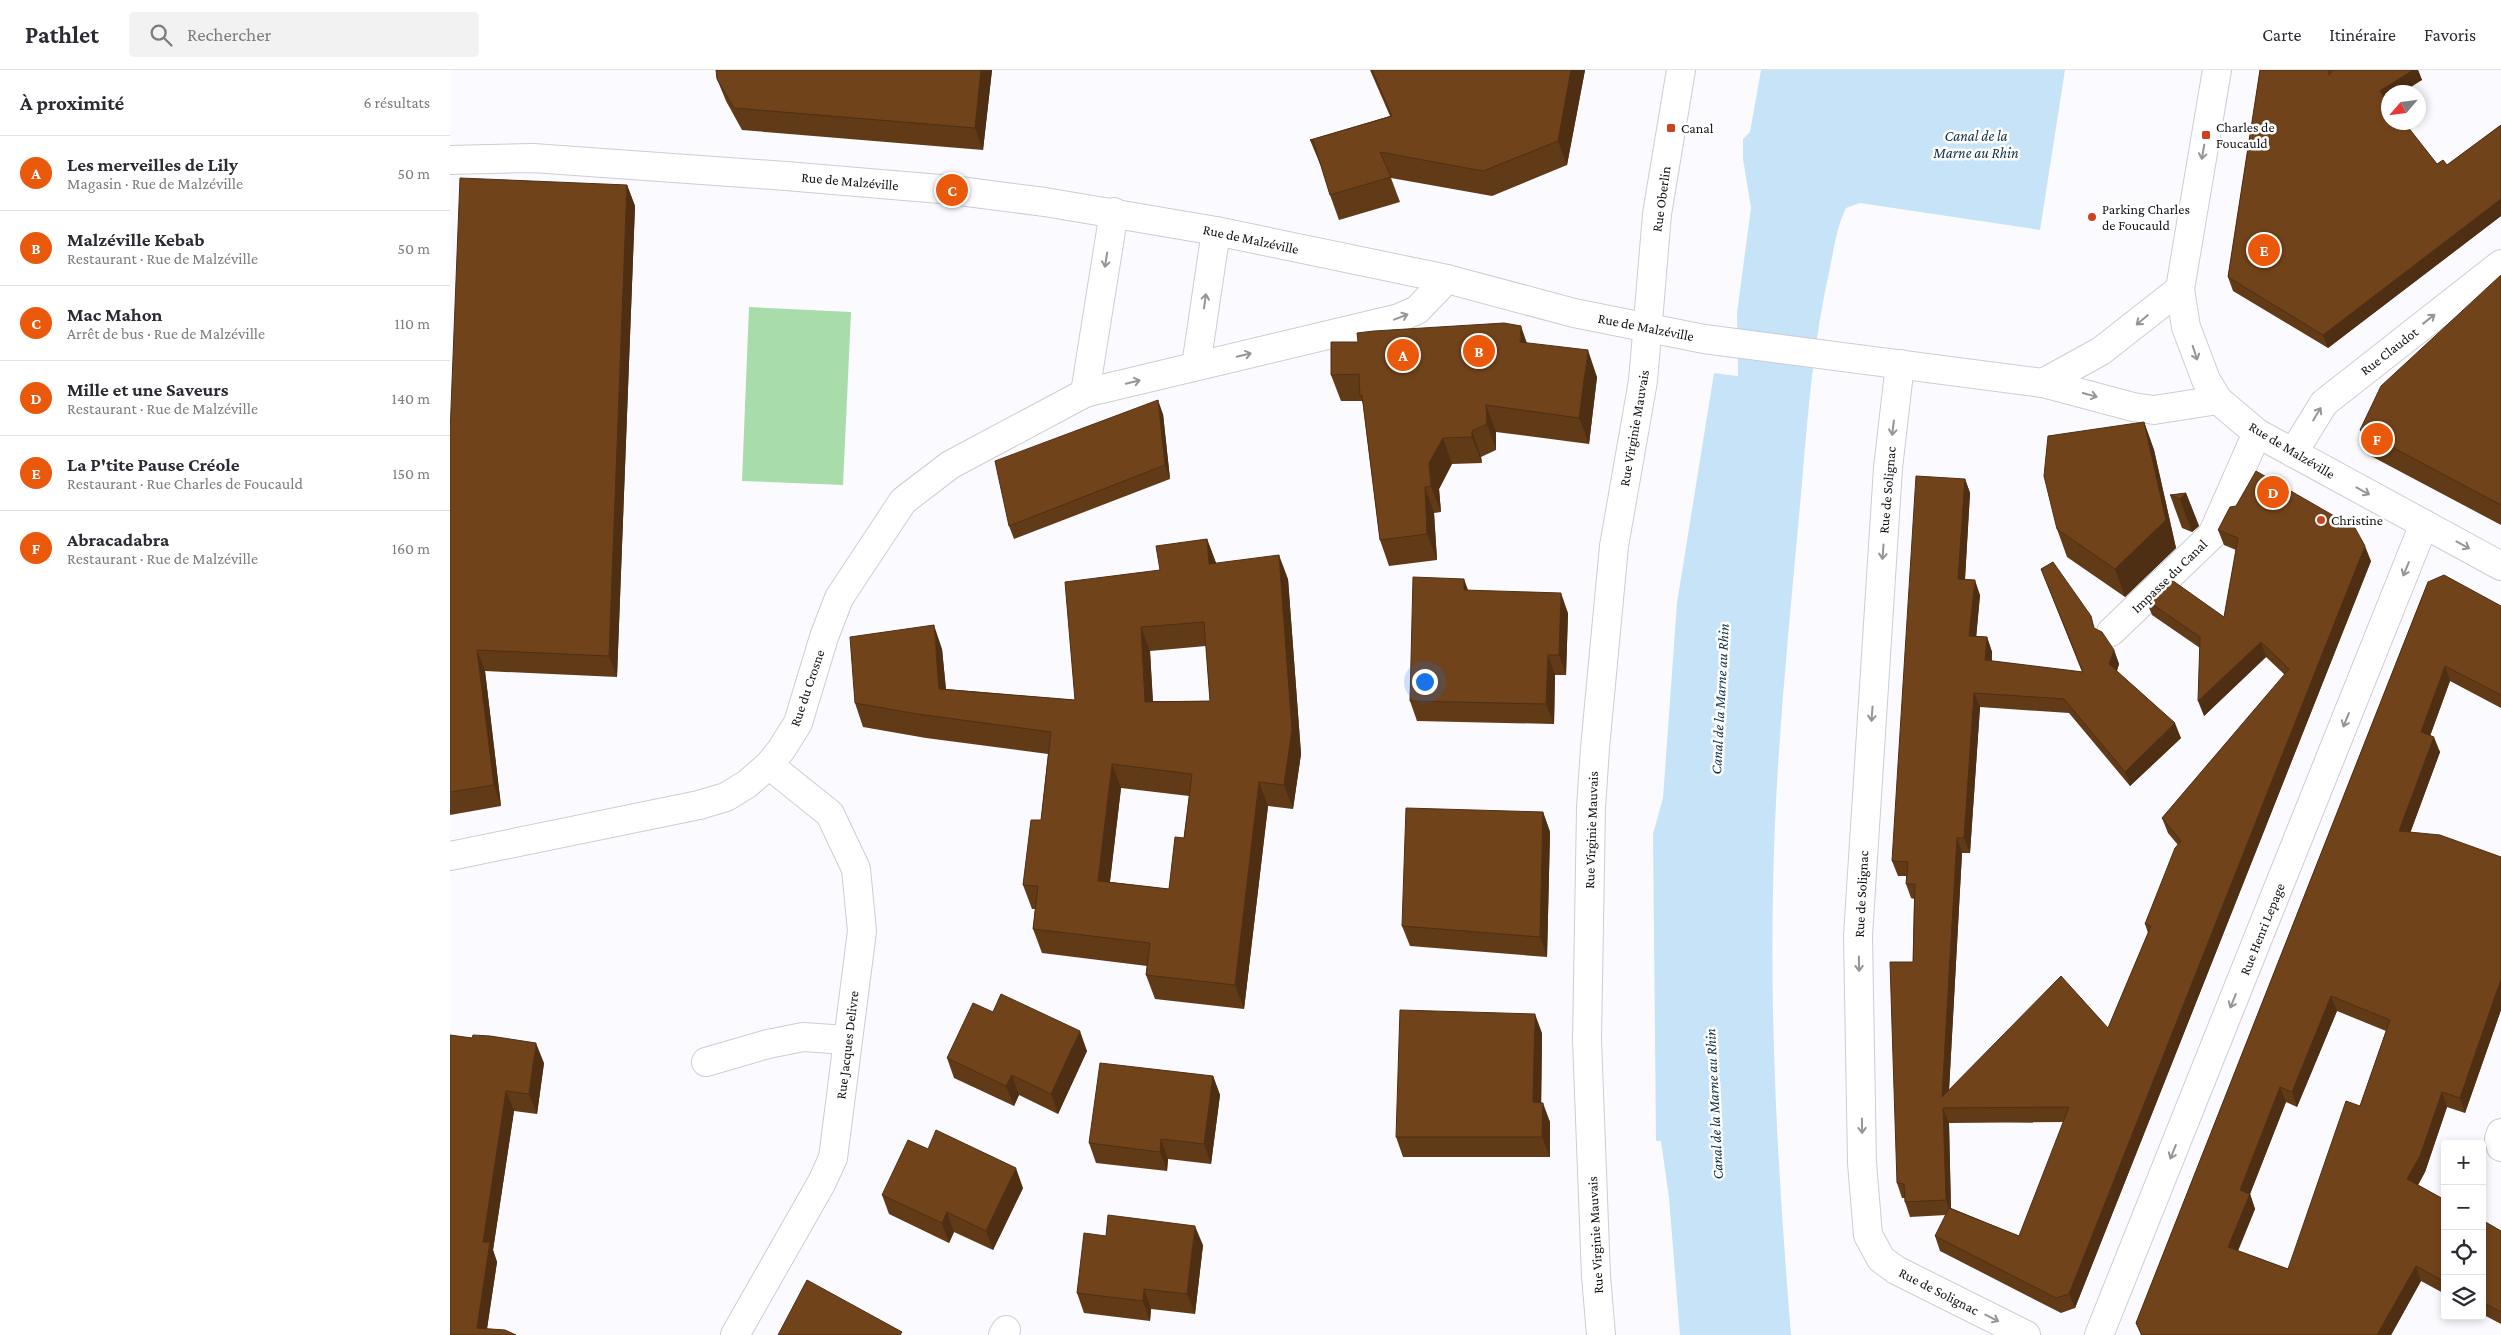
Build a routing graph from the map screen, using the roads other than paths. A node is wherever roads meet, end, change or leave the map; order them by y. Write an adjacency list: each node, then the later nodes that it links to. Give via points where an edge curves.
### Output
1 (1681, 70): 9 (street, Rue Oberlin, via 1657,214)
2 (2217, 70): 8 (street, one-way to 8)
3 (451, 155): 4 (street, Rue de Malzéville, via 533,158 952,190)
4 (1114, 212): 5 (street, Rue de Malzéville); 13 (street, one-way to 13)
5 (1216, 231): 7 (street, Rue de Malzéville); 11 (street, one-way to 5)
6 (2501, 264): 16 (street, Rue Claudot, one-way to 6, via 2324,403)
7 (1447, 279): 9 (street, Rue de Malzéville, via 1574,313); 11 (street, Rue du Crosne, one-way to 7, via 1399,318 1417,310)
8 (2180, 289): 12 (street, one-way to 12, via 2101,351); 14 (street, one-way to 14, via 2186,327 2198,362)
9 (1648, 328): 10 (street, Rue de Malzéville); 27 (street, Rue Virginie Mauvais, via 1643,381 1614,546 1591,808 1587,1040)
10 (1900, 364): 12 (street, Rue de Malzéville); 28 (street, Rue de Solignac, one-way to 28, via 1888,468 1858,936 1862,1163 1868,1234 1882,1259 1896,1270)
11 (1196, 366): 13 (street, Rue du Crosne, one-way to 11)
12 (2043, 383): 14 (street, Rue de Malzéville, one-way to 14, via 2154,410)
13 (1085, 394): 20 (street, Rue du Crosne, via 950,465 903,501 839,598 798,723)
14 (2218, 400): 15 (street, Rue de Malzéville)
15 (2257, 432): 16 (street, Rue de Malzéville); 19 (street, Impasse du Canal, via 2212,535)
16 (2293, 453): 17 (street, Rue de Malzéville, one-way to 17)
17 (2424, 524): 18 (street, Rue de Malzéville, one-way to 18); 29 (street, Rue Henri Lepage, one-way to 29)
18 (2501, 566)
19 (2111, 632)
20 (768, 765): 21 (street, Rue du Crosne, via 726,797 700,805); 22 (street, Rue Jacques Delivre, via 830,814 856,869 862,931)
21 (450, 856)
22 (847, 1040): 23 (street, via 802,1037); 26 (street, Rue Jacques Delivre, via 833,1158)
23 (706, 1062)
24 (2501, 1133): 25 (street)
25 (2501, 1147)
26 (735, 1335)
27 (1601, 1335)
28 (2026, 1335)
29 (2099, 1335)

